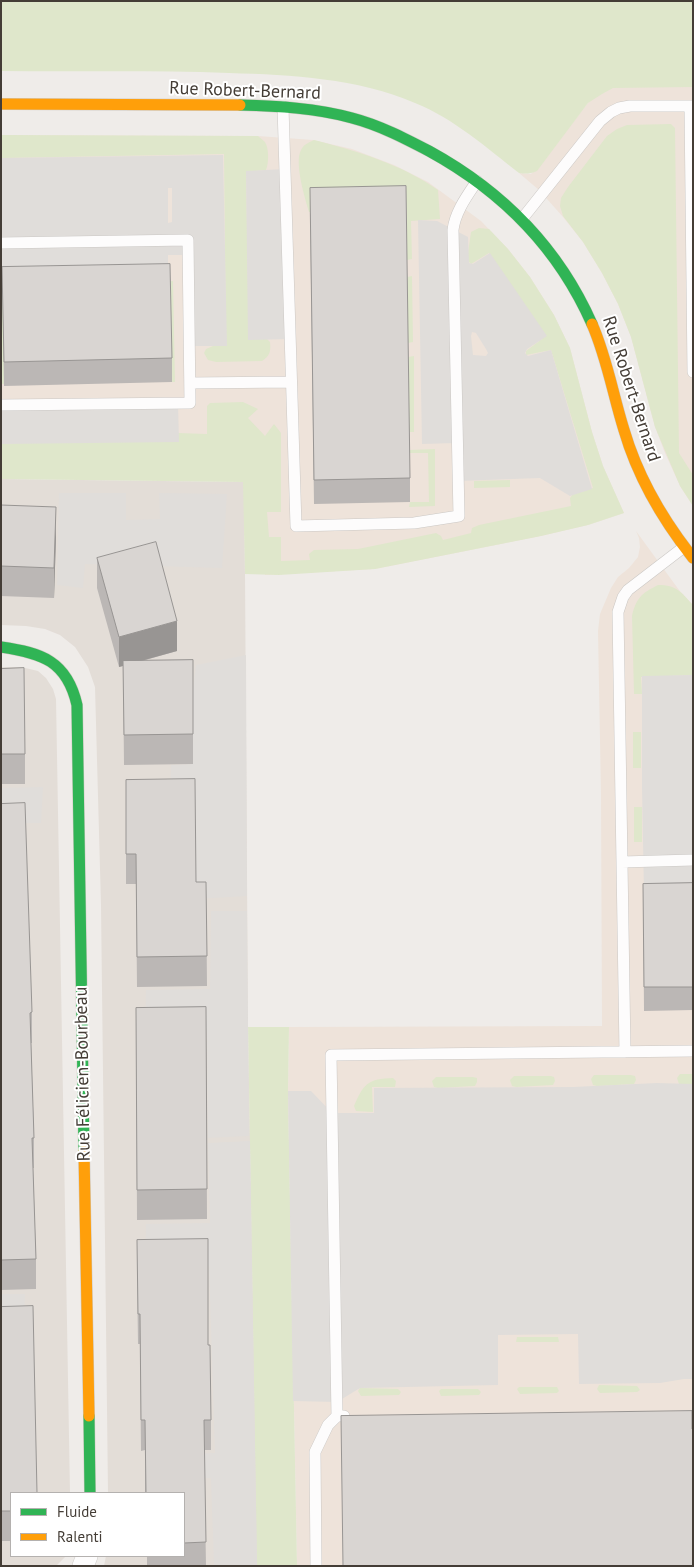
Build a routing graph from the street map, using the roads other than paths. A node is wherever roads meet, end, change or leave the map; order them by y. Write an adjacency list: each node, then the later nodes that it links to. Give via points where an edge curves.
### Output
1 (1, 104): 3 (street, Rue Robert-Bernard)
2 (691, 106): 5 (lane, via 630,106 611,112 600,121); 7 (lane)
3 (283, 107): 4 (street, Rue Robert-Bernard, via 332,113 383,128 433,152); 8 (lane)
4 (478, 180): 5 (street, Rue Robert-Bernard); 8 (lane, via 454,219 452,236 459,516 414,523 296,526)
5 (522, 219): 11 (street, Rue Robert-Bernard, via 554,257 584,306 604,355 632,454 657,506)
6 (1, 243): 9 (lane, via 188,240)
7 (693, 372)
8 (291, 382): 9 (lane)
9 (190, 383): 10 (lane, via 190,403)
10 (1, 405)
11 (684, 547): 12 (street, Rue Robert-Bernard); 15 (lane, via 628,590 619,606)
12 (693, 558)
13 (1, 647): 20 (street, Rue Félicien-Bourbeau, via 32,653 59,667 68,680 77,705)
14 (693, 860): 15 (lane)
15 (622, 862): 17 (lane)
16 (693, 1050): 17 (lane)
17 (625, 1052): 18 (lane, via 331,1055)
18 (337, 1416): 19 (lane); 21 (lane, via 328,1425 315,1452)
19 (355, 1416)
20 (90, 1492)
21 (316, 1566)

